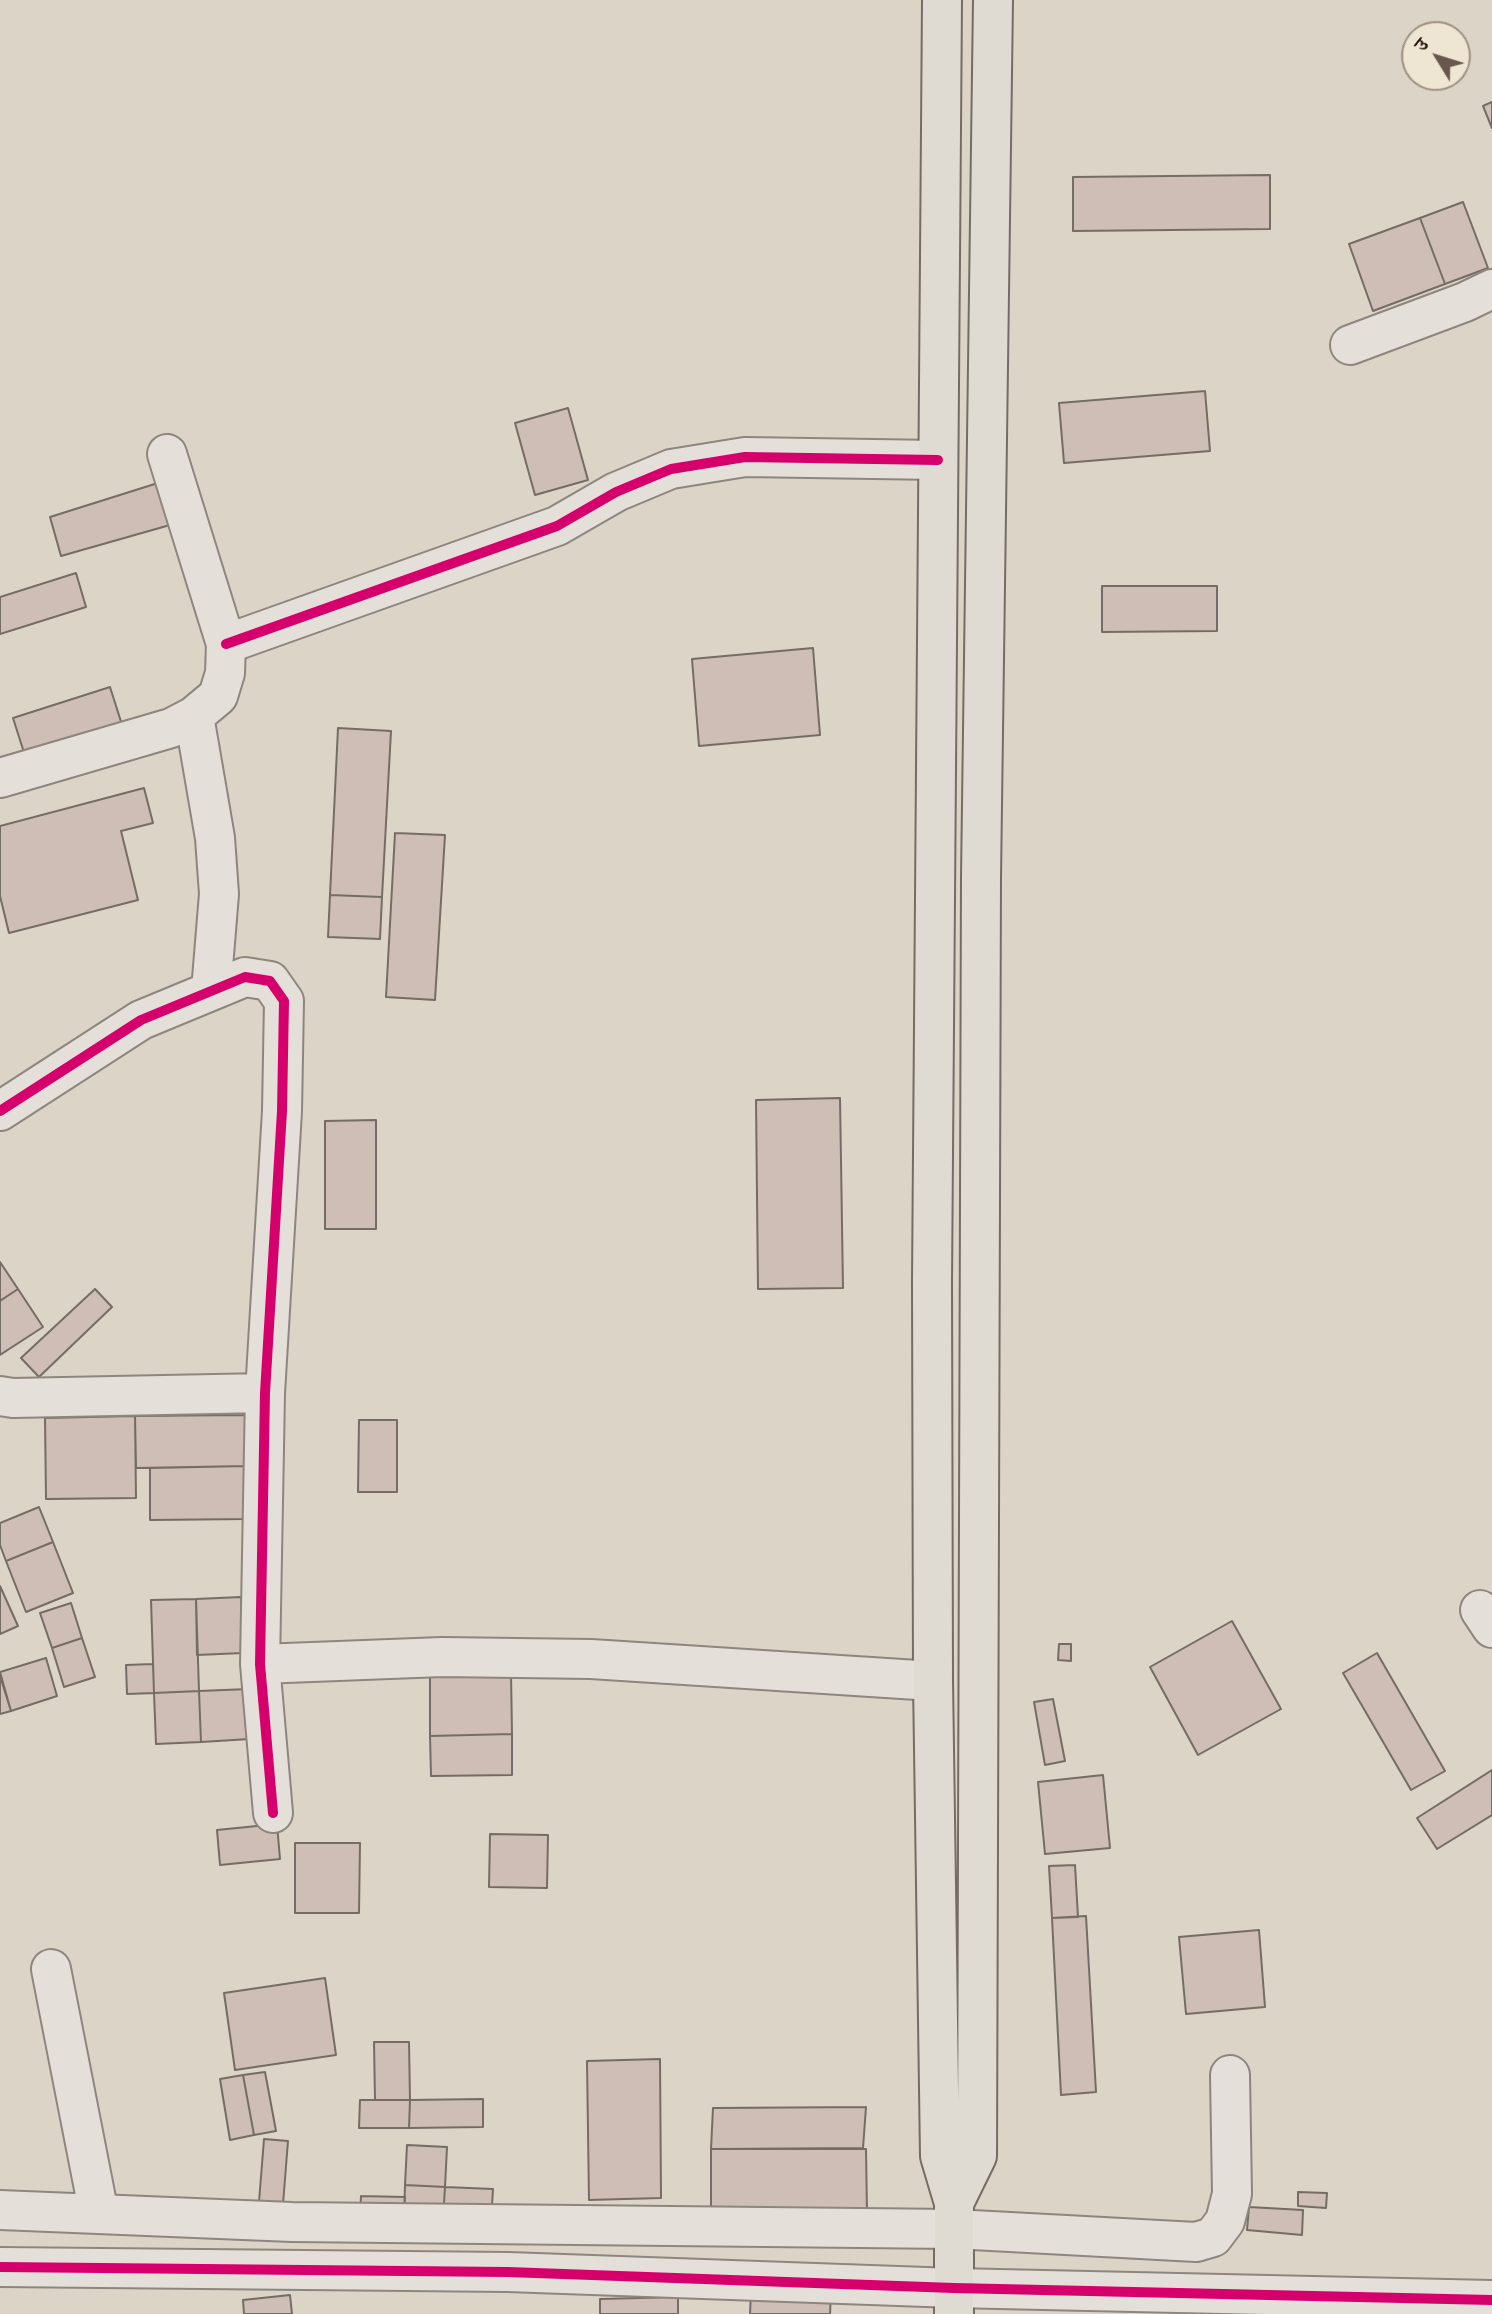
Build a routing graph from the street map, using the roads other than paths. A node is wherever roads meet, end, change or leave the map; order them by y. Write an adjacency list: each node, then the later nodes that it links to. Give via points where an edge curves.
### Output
1 (942, 0): 6 (highway)
2 (993, 0): 21 (highway, via 981,877 977,2156)
3 (1492, 289): 4 (street)
4 (1350, 345)
5 (167, 454): 7 (street)
6 (938, 460): 7 (street, via 744,457 671,469 616,492 557,526); 15 (highway)
7 (226, 644): 8 (street, via 218,696)
8 (194, 716): 9 (street, via 171,728); 10 (street, via 215,838 219,894)
9 (0, 778)
10 (211, 990): 11 (street, via 141,1020); 12 (street, via 245,977 270,981 284,1000)
11 (0, 1111)
12 (265, 1393): 13 (street); 14 (street)
13 (0, 1396)
14 (260, 1664): 15 (street, via 442,1657 591,1659); 16 (street)
15 (933, 1681): 21 (highway, via 940,2156)
16 (273, 1813)
17 (51, 1969): 20 (street)
18 (1230, 2075): 21 (street, via 1231,2194 1225,2221 1213,2237 1196,2242)
19 (0, 2210): 20 (street)
20 (99, 2214): 21 (street, via 292,2222)
21 (954, 2216): 24 (highway)
22 (0, 2267): 24 (street, via 508,2272)
23 (1492, 2300): 24 (street)
24 (954, 2301)

